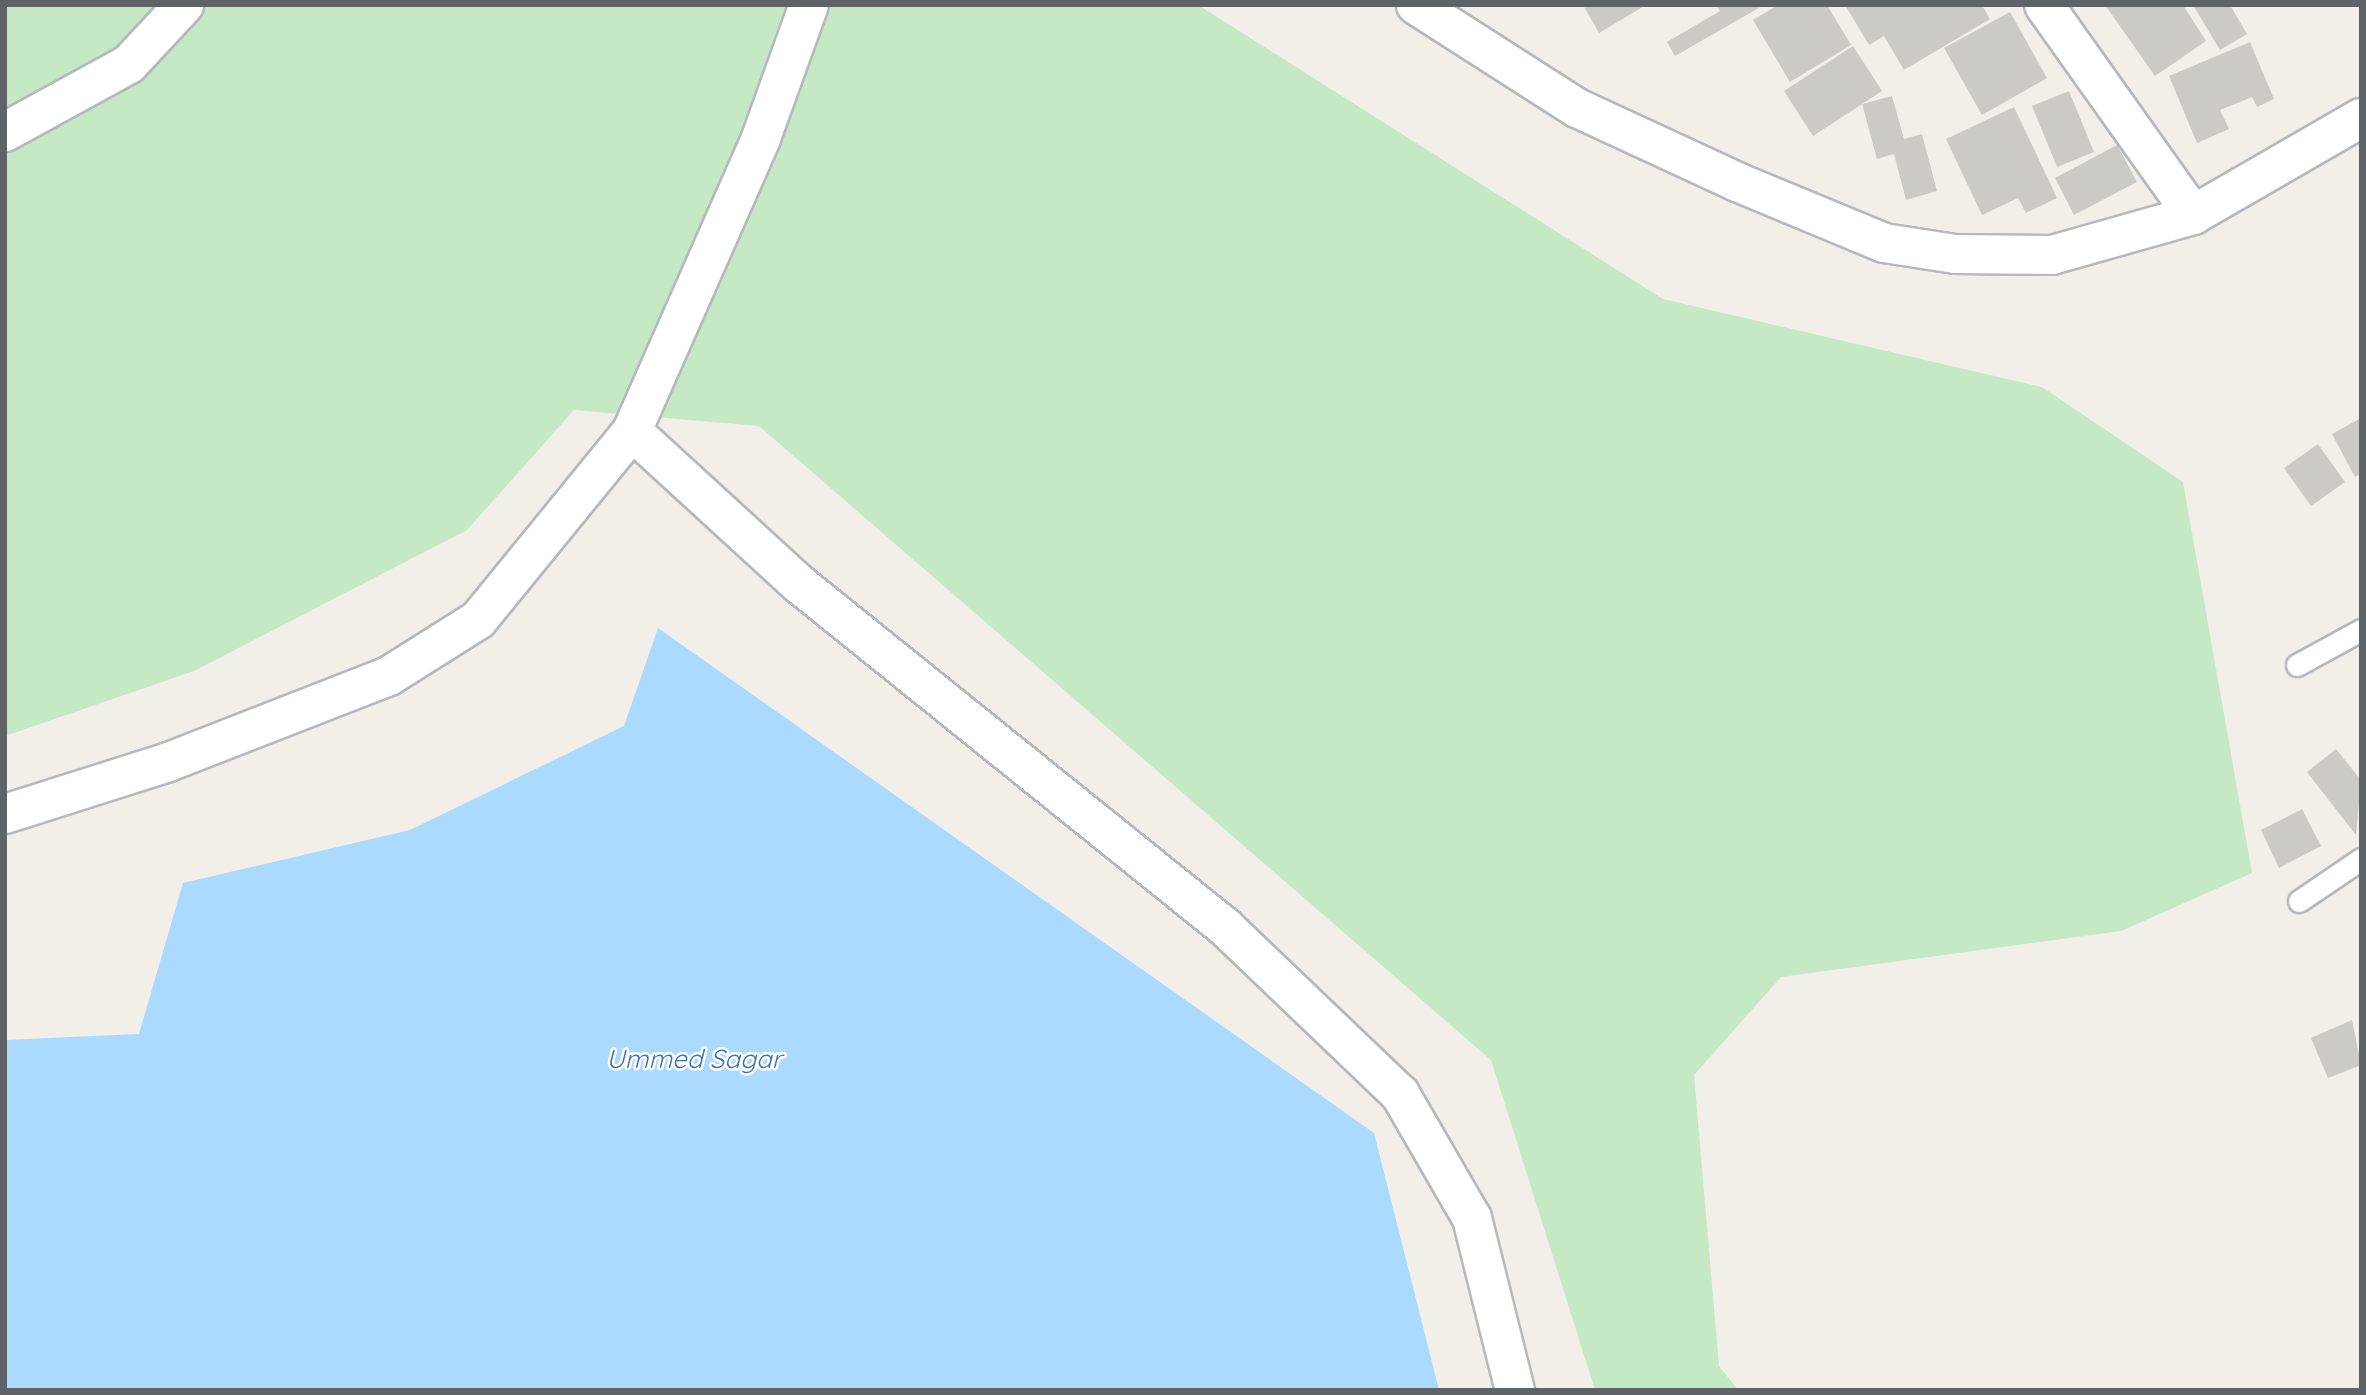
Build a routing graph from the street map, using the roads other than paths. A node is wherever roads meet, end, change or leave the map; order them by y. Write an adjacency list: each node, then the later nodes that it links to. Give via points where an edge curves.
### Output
1 (184, 5): 6 (street, via 129,64)
2 (809, 5): 8 (street, via 761,138)
3 (1416, 5): 7 (street, via 1577,108 1884,243 1955,254 2052,255)
4 (2044, 5): 7 (street)
5 (2361, 118): 7 (street)
6 (5, 132)
7 (2193, 215)
8 (632, 431): 11 (street, via 478,620 388,676 166,763); 14 (street, via 799,584 1225,927 1400,1094 1472,1218)
9 (2361, 630): 10 (lane)
10 (2297, 665)
11 (5, 814)
12 (2361, 859): 13 (lane)
13 (2299, 901)
14 (1515, 1390)

